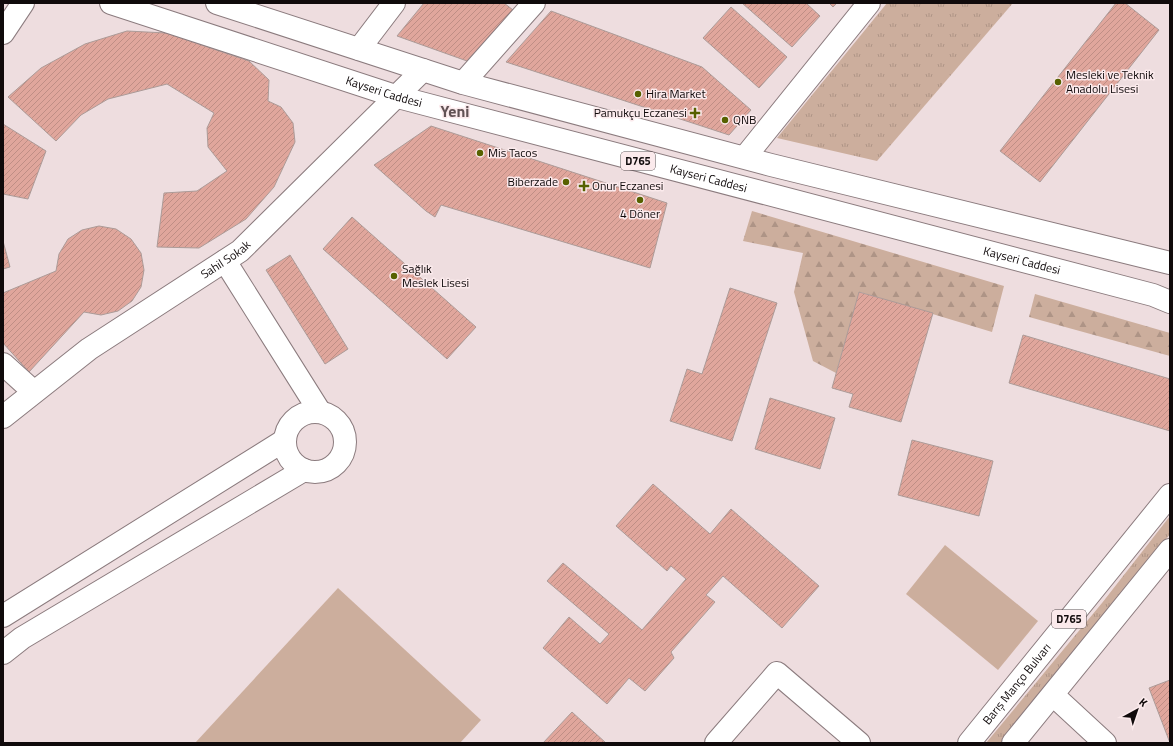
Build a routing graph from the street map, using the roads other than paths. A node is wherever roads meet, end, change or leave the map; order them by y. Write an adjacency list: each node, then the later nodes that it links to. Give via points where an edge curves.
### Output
1 (23, 3): 7 (main road)
2 (111, 3): 11 (main road, Kayseri Caddesi / D765)
3 (217, 3): 8 (main road, D765)
4 (394, 3): 8 (main road)
5 (534, 3): 10 (main road)
6 (869, 3): 12 (main road)
7 (3, 33)
8 (359, 49): 9 (main road, D765)
9 (423, 70): 10 (main road, D765); 11 (main road, Sahil Sokak)
10 (463, 83): 12 (main road, D765)
11 (398, 97): 13 (main road, Sahil Sokak, via 240,251); 15 (main road, Kayseri Caddesi / D765)
12 (745, 157): 14 (main road, D765)
13 (225, 262): 17 (main road, Sahil Sokak, via 89,349); 18 (main road)
14 (1170, 263)
15 (1170, 302)
16 (3, 364): 17 (main road)
17 (34, 392): 19 (main road, Sahil Sokak)
18 (320, 412): 20 (main road, via 307,413 296,419 288,428); 21 (main road, via 332,417 340,426 345,437 344,450 338,461 329,469 317,472)
19 (3, 417)
20 (285, 440): 21 (main road, via 287,453 294,463); 24 (main road)
21 (304, 470): 25 (main road, via 22,638)
22 (1170, 495): 29 (main road, Barış Manço Bulvarı / D765)
23 (1170, 550): 26 (main road, D765)
24 (3, 616)
25 (3, 653)
26 (1053, 695): 30 (main road, D765); 31 (main road)
27 (716, 743): 28 (main road, via 777,673)
28 (859, 743)
29 (969, 743)
30 (1013, 743)
31 (1106, 743)

